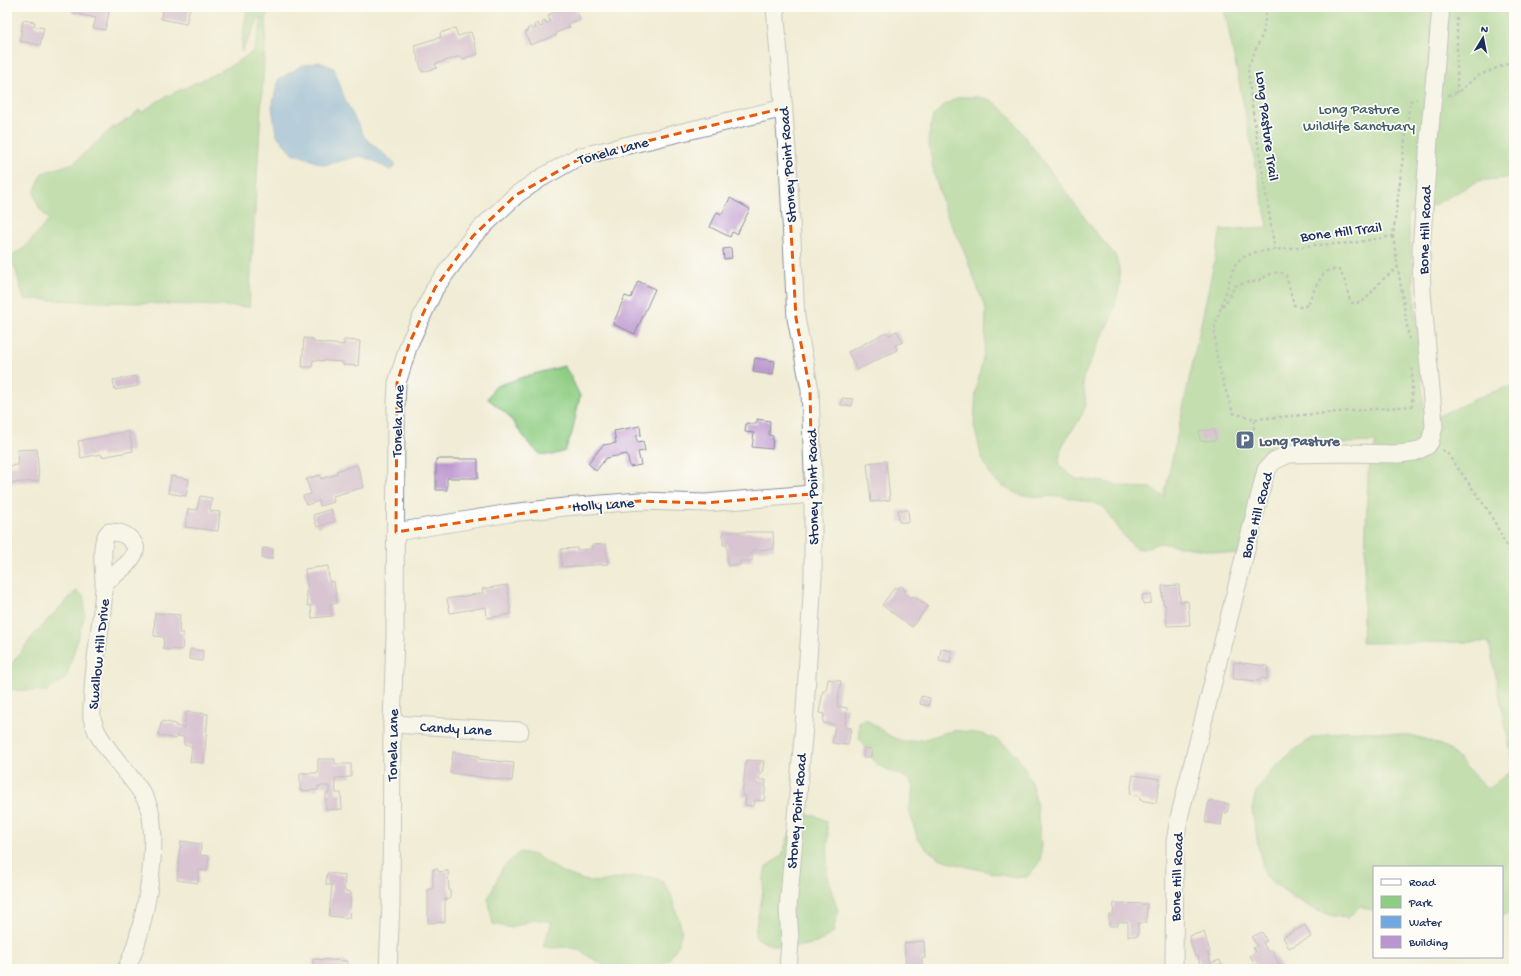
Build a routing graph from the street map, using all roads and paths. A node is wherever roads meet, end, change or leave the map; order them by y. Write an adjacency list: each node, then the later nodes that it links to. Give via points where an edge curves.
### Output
1 (775, 7): 8 (street, Stoney Point Road)
2 (1267, 7): 10 (path, Long Pasture Trail, via 1263,33 1248,67)
3 (1441, 7): 7 (street, Bone Hill Road)
4 (1457, 14): 6 (path)
5 (1514, 61): 6 (path, via 1477,76)
6 (1457, 93): 7 (path, Bone Hill Trail)
7 (1433, 97): 9 (path, Bone Hill Trail, via 1410,101); 17 (street, Bone Hill Road, via 1421,250 1422,292 1434,416)
8 (784, 108): 18 (street, Stoney Point Road, via 796,318 810,390); 19 (street, Tonela Lane, via 578,157 516,195 473,236 435,288 400,370 396,403)
9 (1393, 236): 10 (path, Bone Hill Trail, via 1352,243); 11 (path)
10 (1275, 250): 12 (path, Bone Hill Trail, via 1256,252 1241,258 1234,266)
11 (1398, 267): 12 (path, via 1381,280 1365,300 1354,304 1350,300 1344,278 1338,270 1331,270 1326,272 1320,281 1308,305 1294,305 1286,275 1274,272 1255,281 1234,286); 13 (path)
12 (1221, 307): 15 (path, via 1214,335 1219,369 1233,413)
13 (1410, 340)
14 (1412, 362): 15 (path, via 1412,406)
15 (1255, 419): 16 (path)
16 (1254, 435)
17 (1430, 442): 20 (path, via 1447,453 1490,513); 27 (street, Bone Hill Road, via 1416,452 1398,454 1289,454 1274,461 1266,470 1179,818 1175,842)
18 (812, 494): 19 (street, Holly Lane, via 705,503 640,501 565,507 510,513); 26 (street, Stoney Point Road, via 814,577 788,908)
19 (396, 532): 22 (street, Tonela Lane)
20 (1514, 561)
21 (104, 583): 24 (street, Swallow Hill Drive, via 92,718 108,751 146,800 152,830 150,876 141,930)
22 (392, 724): 23 (street, Candy Lane); 25 (street, Tonela Lane)
23 (520, 731)
24 (126, 969)
25 (388, 969)
26 (788, 969)
27 (1174, 969)

